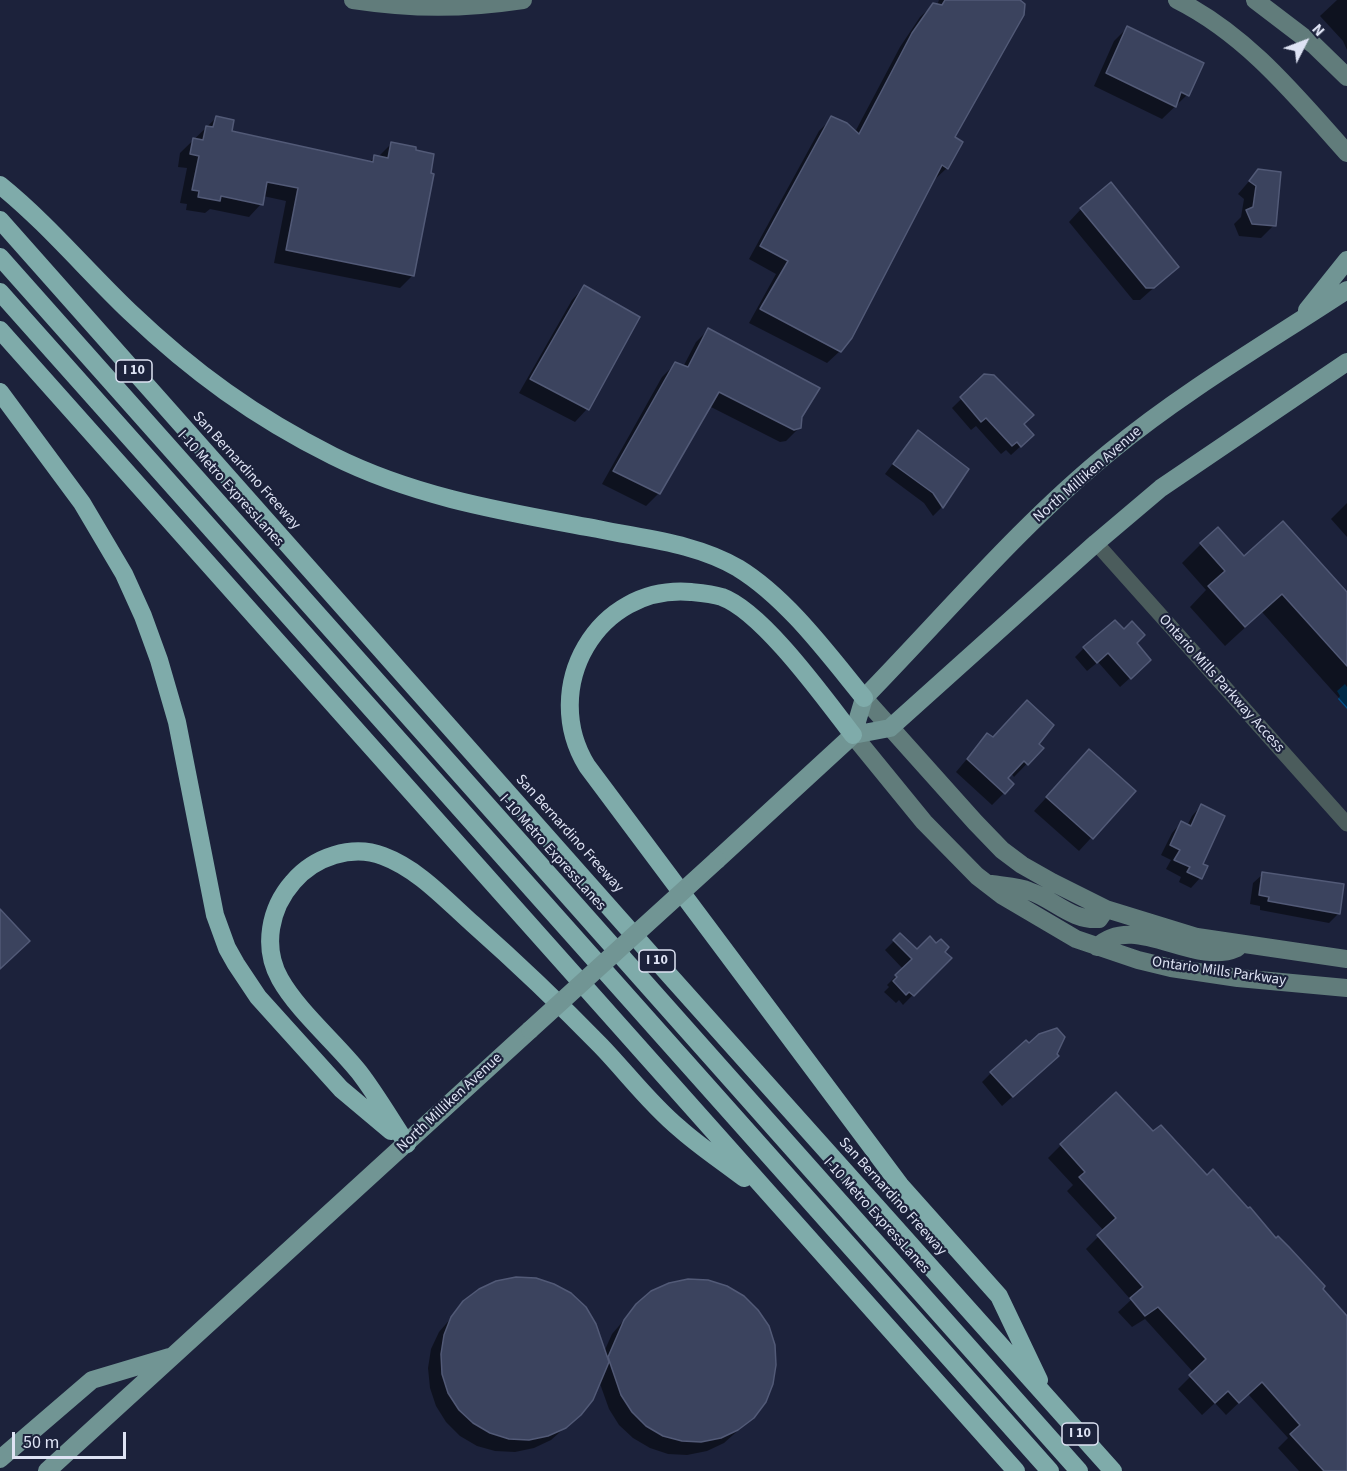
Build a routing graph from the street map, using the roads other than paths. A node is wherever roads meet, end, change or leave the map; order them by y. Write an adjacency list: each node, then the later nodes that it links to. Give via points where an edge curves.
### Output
1 (353, 0): 2 (main road, via 423,8)
2 (523, 0)
3 (1177, 0): 6 (main road, via 1256,55)
4 (1255, 0): 5 (main road, via 1314,45)
5 (1347, 77)
6 (1347, 153)
7 (0, 185): 18 (highway, via 28,207 129,311 189,366 266,420 345,462 436,496 686,547 724,561 771,593)
8 (0, 220): 31 (highway, San Bernardino Freeway / I 10)
9 (0, 258): 36 (highway, I-10 Metro ExpressLanes)
10 (1347, 261): 13 (main road)
11 (1347, 290): 13 (main road, North Milliken Avenue)
12 (0, 292): 35 (highway)
13 (1296, 324): 18 (main road, North Milliken Avenue, via 1161,414 1067,488)
14 (0, 330): 29 (highway)
15 (1345, 365): 17 (main road, via 1161,488)
16 (0, 392): 28 (highway, via 88,513 124,574 143,616 177,722 215,915 227,948 258,997 341,1089)
17 (1096, 543): 19 (main road); 21 (street, Ontario Mills Parkway Access)
18 (864, 698): 19 (main road, Ontario Mills Parkway); 20 (main road, North Milliken Avenue)
19 (890, 728): 20 (main road); 23 (main road, Ontario Mills Parkway, via 1002,849 1040,876)
20 (853, 735): 22 (main road, Ontario Mills Parkway, via 924,822); 28 (main road, North Milliken Avenue, bridge); 31 (highway, via 749,614 732,602 706,593 657,594 619,610 585,647 571,684 570,725 587,766 900,1185 999,1296)
21 (1347, 824)
22 (987, 884): 23 (main road, via 1029,890 1087,920 1099,919); 25 (main road, Ontario Mills Parkway, via 1076,939)
23 (1106, 909): 24 (main road, Ontario Mills Parkway, via 1197,937)
24 (1244, 945): 25 (main road, via 1226,953 1207,952 1136,935 1115,935); 26 (main road, Ontario Mills Parkway)
25 (1097, 947): 27 (main road, Ontario Mills Parkway, via 1171,968)
26 (1347, 959)
27 (1347, 988)
28 (407, 1144): 29 (highway, via 360,1073 280,979 271,956 272,923 282,894 314,864 349,852 373,852 415,873 505,953 678,1127); 30 (main road, North Milliken Avenue)
29 (778, 1204): 34 (highway)
30 (174, 1356): 32 (main road, via 92,1380); 33 (main road, North Milliken Avenue)
31 (1048, 1398): 37 (highway, San Bernardino Freeway / I 10)
32 (0, 1459)
33 (47, 1471)
34 (1016, 1471)
35 (1050, 1471)
36 (1079, 1471)
37 (1113, 1471)

